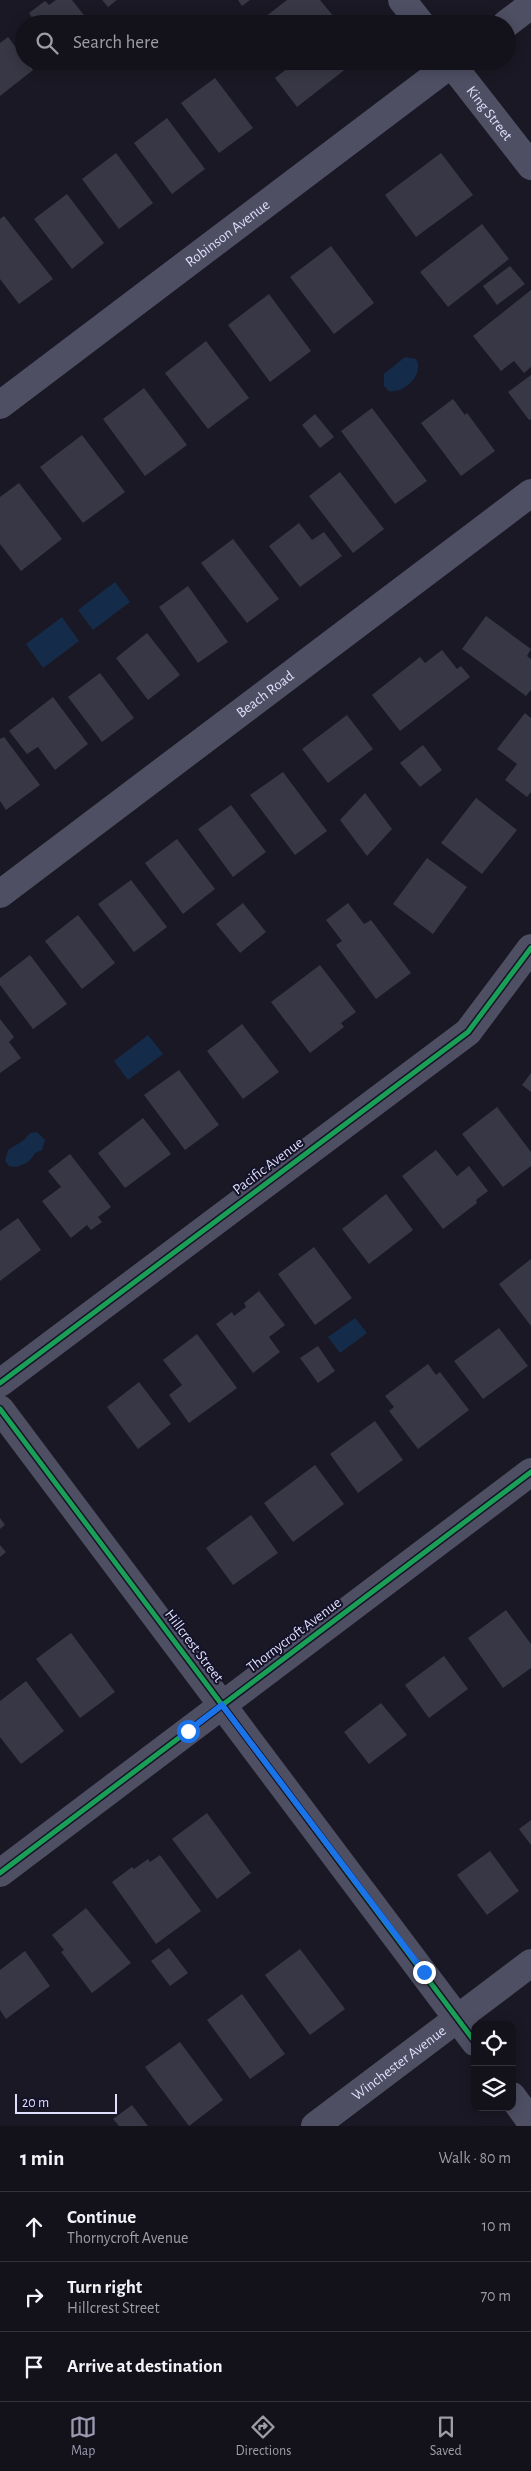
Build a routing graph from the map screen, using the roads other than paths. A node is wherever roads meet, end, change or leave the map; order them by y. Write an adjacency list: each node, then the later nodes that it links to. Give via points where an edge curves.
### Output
1 (402, 0): 3 (street)
2 (531, 4): 4 (street)
3 (414, 15)
4 (516, 16)
5 (441, 70): 8 (street, Robinson Avenue)
6 (458, 70): 7 (street, King Street)
7 (531, 166)
8 (0, 406)
9 (531, 493): 10 (street, Beach Road)
10 (0, 894)
11 (531, 948): 12 (street, Pacific Avenue, via 468,1032)
12 (0, 1383)
13 (0, 1408): 15 (street, Hillcrest Street)
14 (531, 1472): 15 (street, Thornycroft Avenue)
15 (222, 1705): 16 (street, Thornycroft Avenue); 18 (street, Hillcrest Street)
16 (0, 1873)
17 (531, 1963): 18 (street, Winchester Avenue)
18 (458, 2018): 19 (street, Hillcrest Street); 22 (street, Winchester Avenue)
19 (471, 2036)
20 (516, 2101): 21 (street)
21 (531, 2122)
22 (315, 2126)

